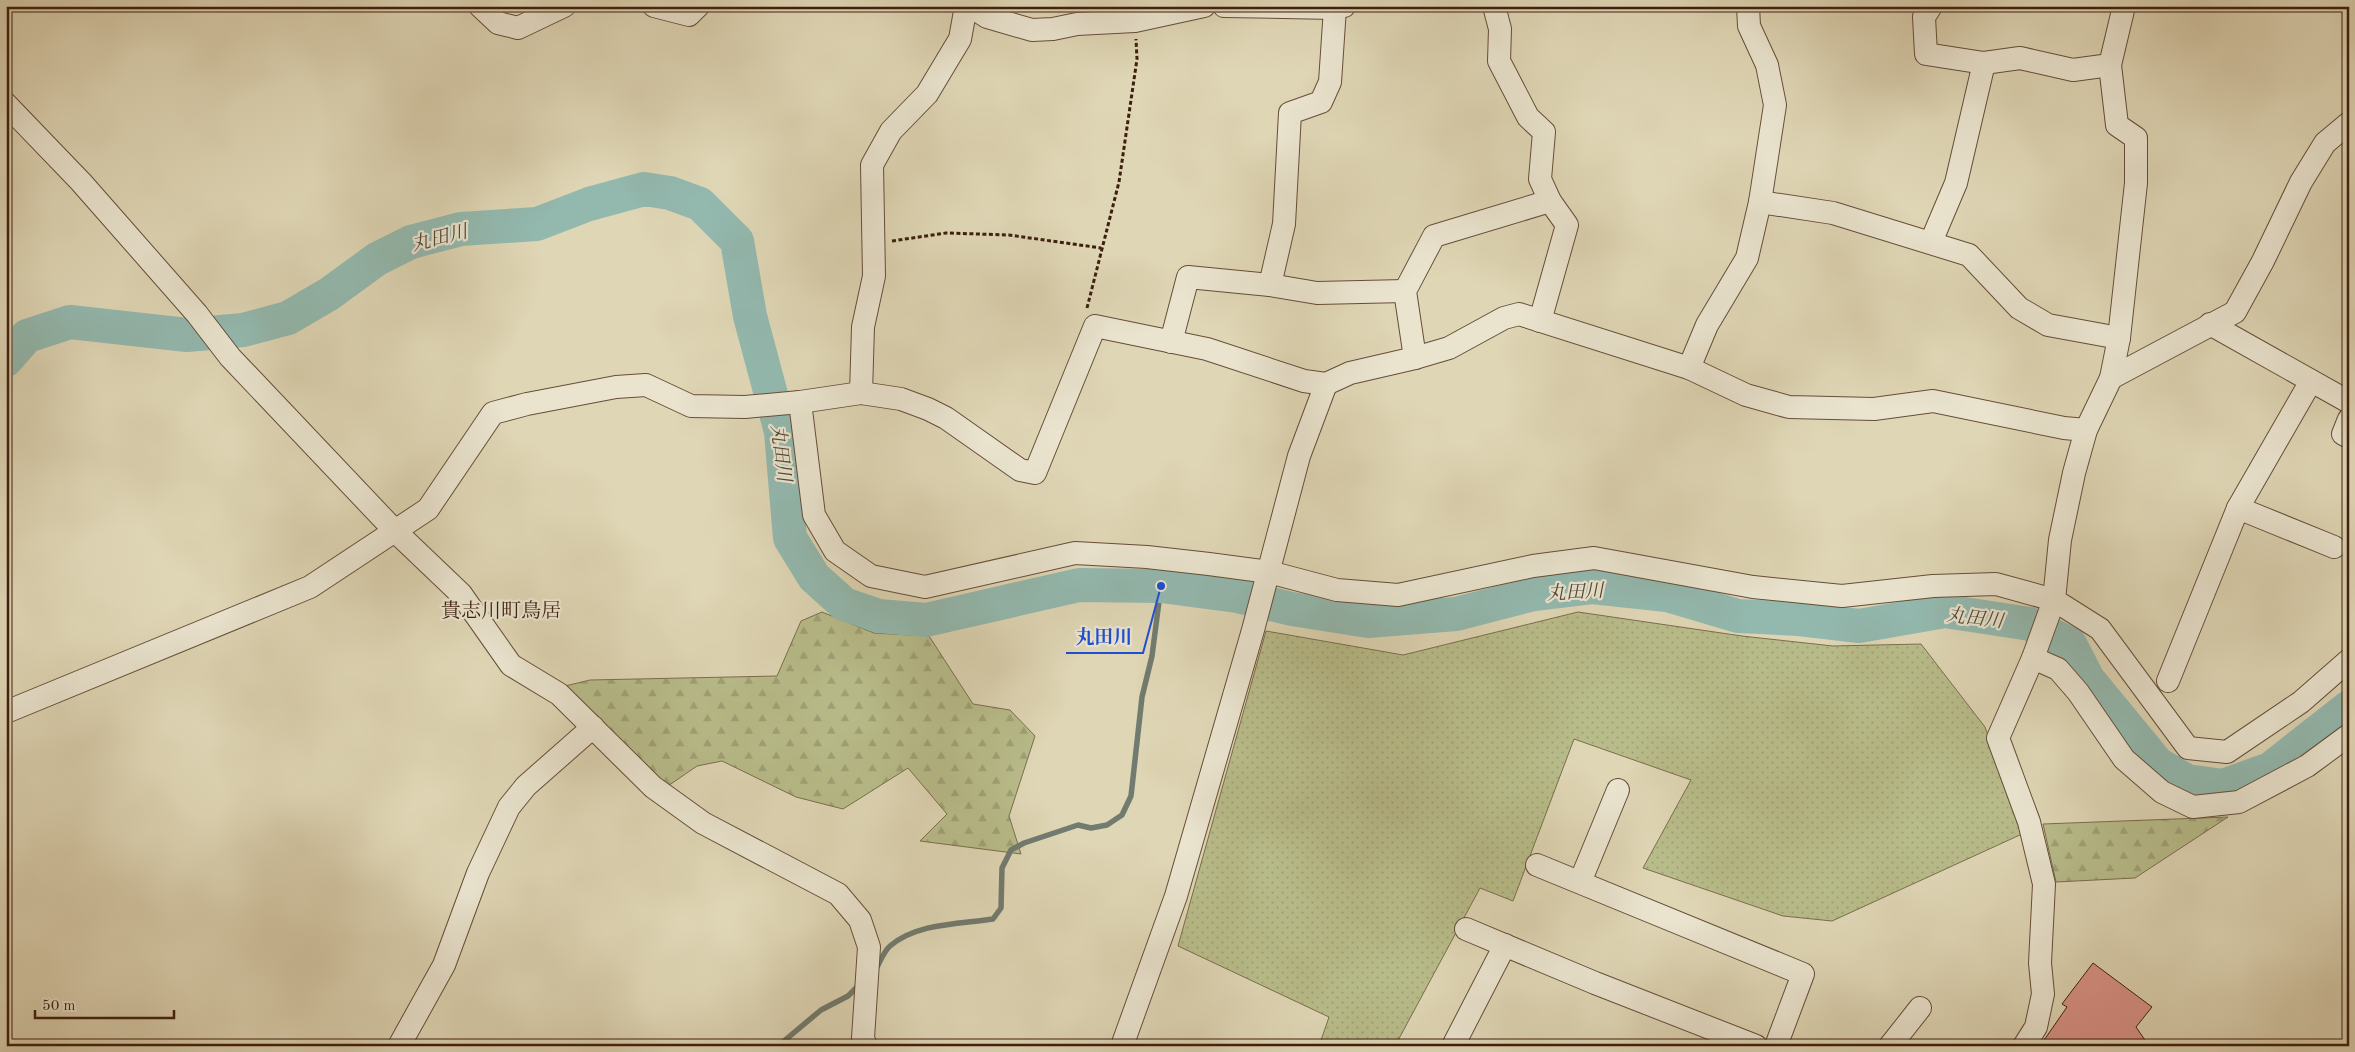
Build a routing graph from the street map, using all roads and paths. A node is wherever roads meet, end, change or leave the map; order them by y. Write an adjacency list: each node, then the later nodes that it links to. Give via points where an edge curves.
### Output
1 (480, 6): 2 (street, via 498,23 518,28)
2 (564, 6)
3 (654, 6): 4 (street, via 689,16)
4 (698, 6)
5 (968, 6): 14 (street, via 987,17 1032,30); 22 (street, via 960,39 927,94 891,131 872,165)
6 (1204, 6): 14 (street)
7 (1224, 6): 12 (street)
8 (1494, 6): 19 (street, via 1500,29 1499,61 1528,117 1544,132 1540,179)
9 (1748, 6): 20 (street, via 1749,26 1767,65 1775,105)
10 (1931, 6): 15 (street, via 1924,17 1926,54)
11 (2124, 6): 16 (street)
12 (1303, 7): 13 (street)
13 (1339, 7): 24 (street, via 1330,82 1321,102 1290,113 1284,224)
14 (1135, 21): 23 (path, via 1136,59 1119,182)
15 (1984, 63): 16 (street, via 2020,58 2073,70); 21 (street, via 1956,183)
16 (2110, 65): 29 (street, via 2117,125 2136,138 2136,183)
17 (6, 104): 43 (street, via 81,182 197,314 230,357)
18 (2349, 123): 27 (street, via 2325,143 2315,159 2235,312)
19 (1550, 202): 25 (street, via 1434,236); 26 (street, via 1567,225)
20 (1760, 202): 21 (street, via 1833,213); 32 (street, via 1747,258 1708,325)
21 (1931, 242): 29 (street, via 1969,255 2020,308 2048,325)
22 (874, 243): 23 (path, via 946,233 1009,235); 36 (street, via 874,276 863,327)
23 (1101, 248): 28 (path, via 1085,318)
24 (1270, 284): 25 (street, via 1317,293); 30 (street, via 1188,277)
25 (1406, 291): 31 (street)
26 (1540, 320): 31 (street, via 1519,314 1504,318 1449,348); 32 (street)
27 (2210, 324): 33 (street); 34 (street)
28 (1095, 326): 30 (street); 36 (street, via 1035,474 1020,470 928,409 900,399)
29 (2120, 338): 33 (street)
30 (1171, 342): 35 (street, via 1207,349 1304,381)
31 (1415, 358): 35 (street, via 1350,373)
32 (1689, 368): 40 (street, via 1746,395 1789,407 1874,409 1933,401)
33 (2110, 378): 40 (street)
34 (2311, 381): 38 (street); 42 (street)
35 (1326, 384): 45 (street, via 1299,456)
36 (861, 393): 37 (street)
37 (800, 402): 43 (street, via 745,407 691,406 646,385 616,387 492,413 428,509); 45 (street, via 814,516 835,551 871,576 925,586 1075,552)
38 (2349, 402)
39 (2349, 419): 41 (street, via 2343,434)
40 (2086, 430): 46 (street, via 2060,540)
41 (2349, 437)
42 (2238, 508): 44 (street); 49 (street)
43 (395, 531): 50 (street, via 310,587); 51 (street, via 461,594 511,665 559,694)
44 (2334, 547)
45 (1269, 572): 46 (street, via 1337,590 1398,595 1533,566 1594,558 1753,587 1842,596 1933,586 1996,584); 61 (street, via 1176,896)
46 (2054, 600): 47 (street); 48 (street, via 2100,629 2188,748 2227,752 2301,702)
47 (2033, 658): 52 (street, via 2058,669 2078,692 2124,759 2162,792 2193,807 2239,802 2307,766); 66 (street, via 1998,738 2029,822 2044,884 2040,964 2043,994 2036,1027)
48 (2349, 660)
49 (2168, 681)
50 (6, 712)
51 (593, 727): 59 (street, via 526,786 509,807 478,873 444,965); 60 (street, via 653,787 703,823 838,894 860,920 869,947 863,1038)
52 (2349, 735)
53 (1618, 790): 55 (street)
54 (1537, 865): 55 (street)
55 (1580, 882): 64 (street, via 1803,974)
56 (1466, 929): 57 (street)
57 (1505, 945): 62 (street); 63 (street)
58 (1920, 1008): 65 (street)
59 (399, 1046)
60 (866, 1046)
61 (1122, 1046)
62 (1452, 1046)
63 (1756, 1046)
64 (1776, 1046)
65 (1890, 1046)
66 (2024, 1046)

